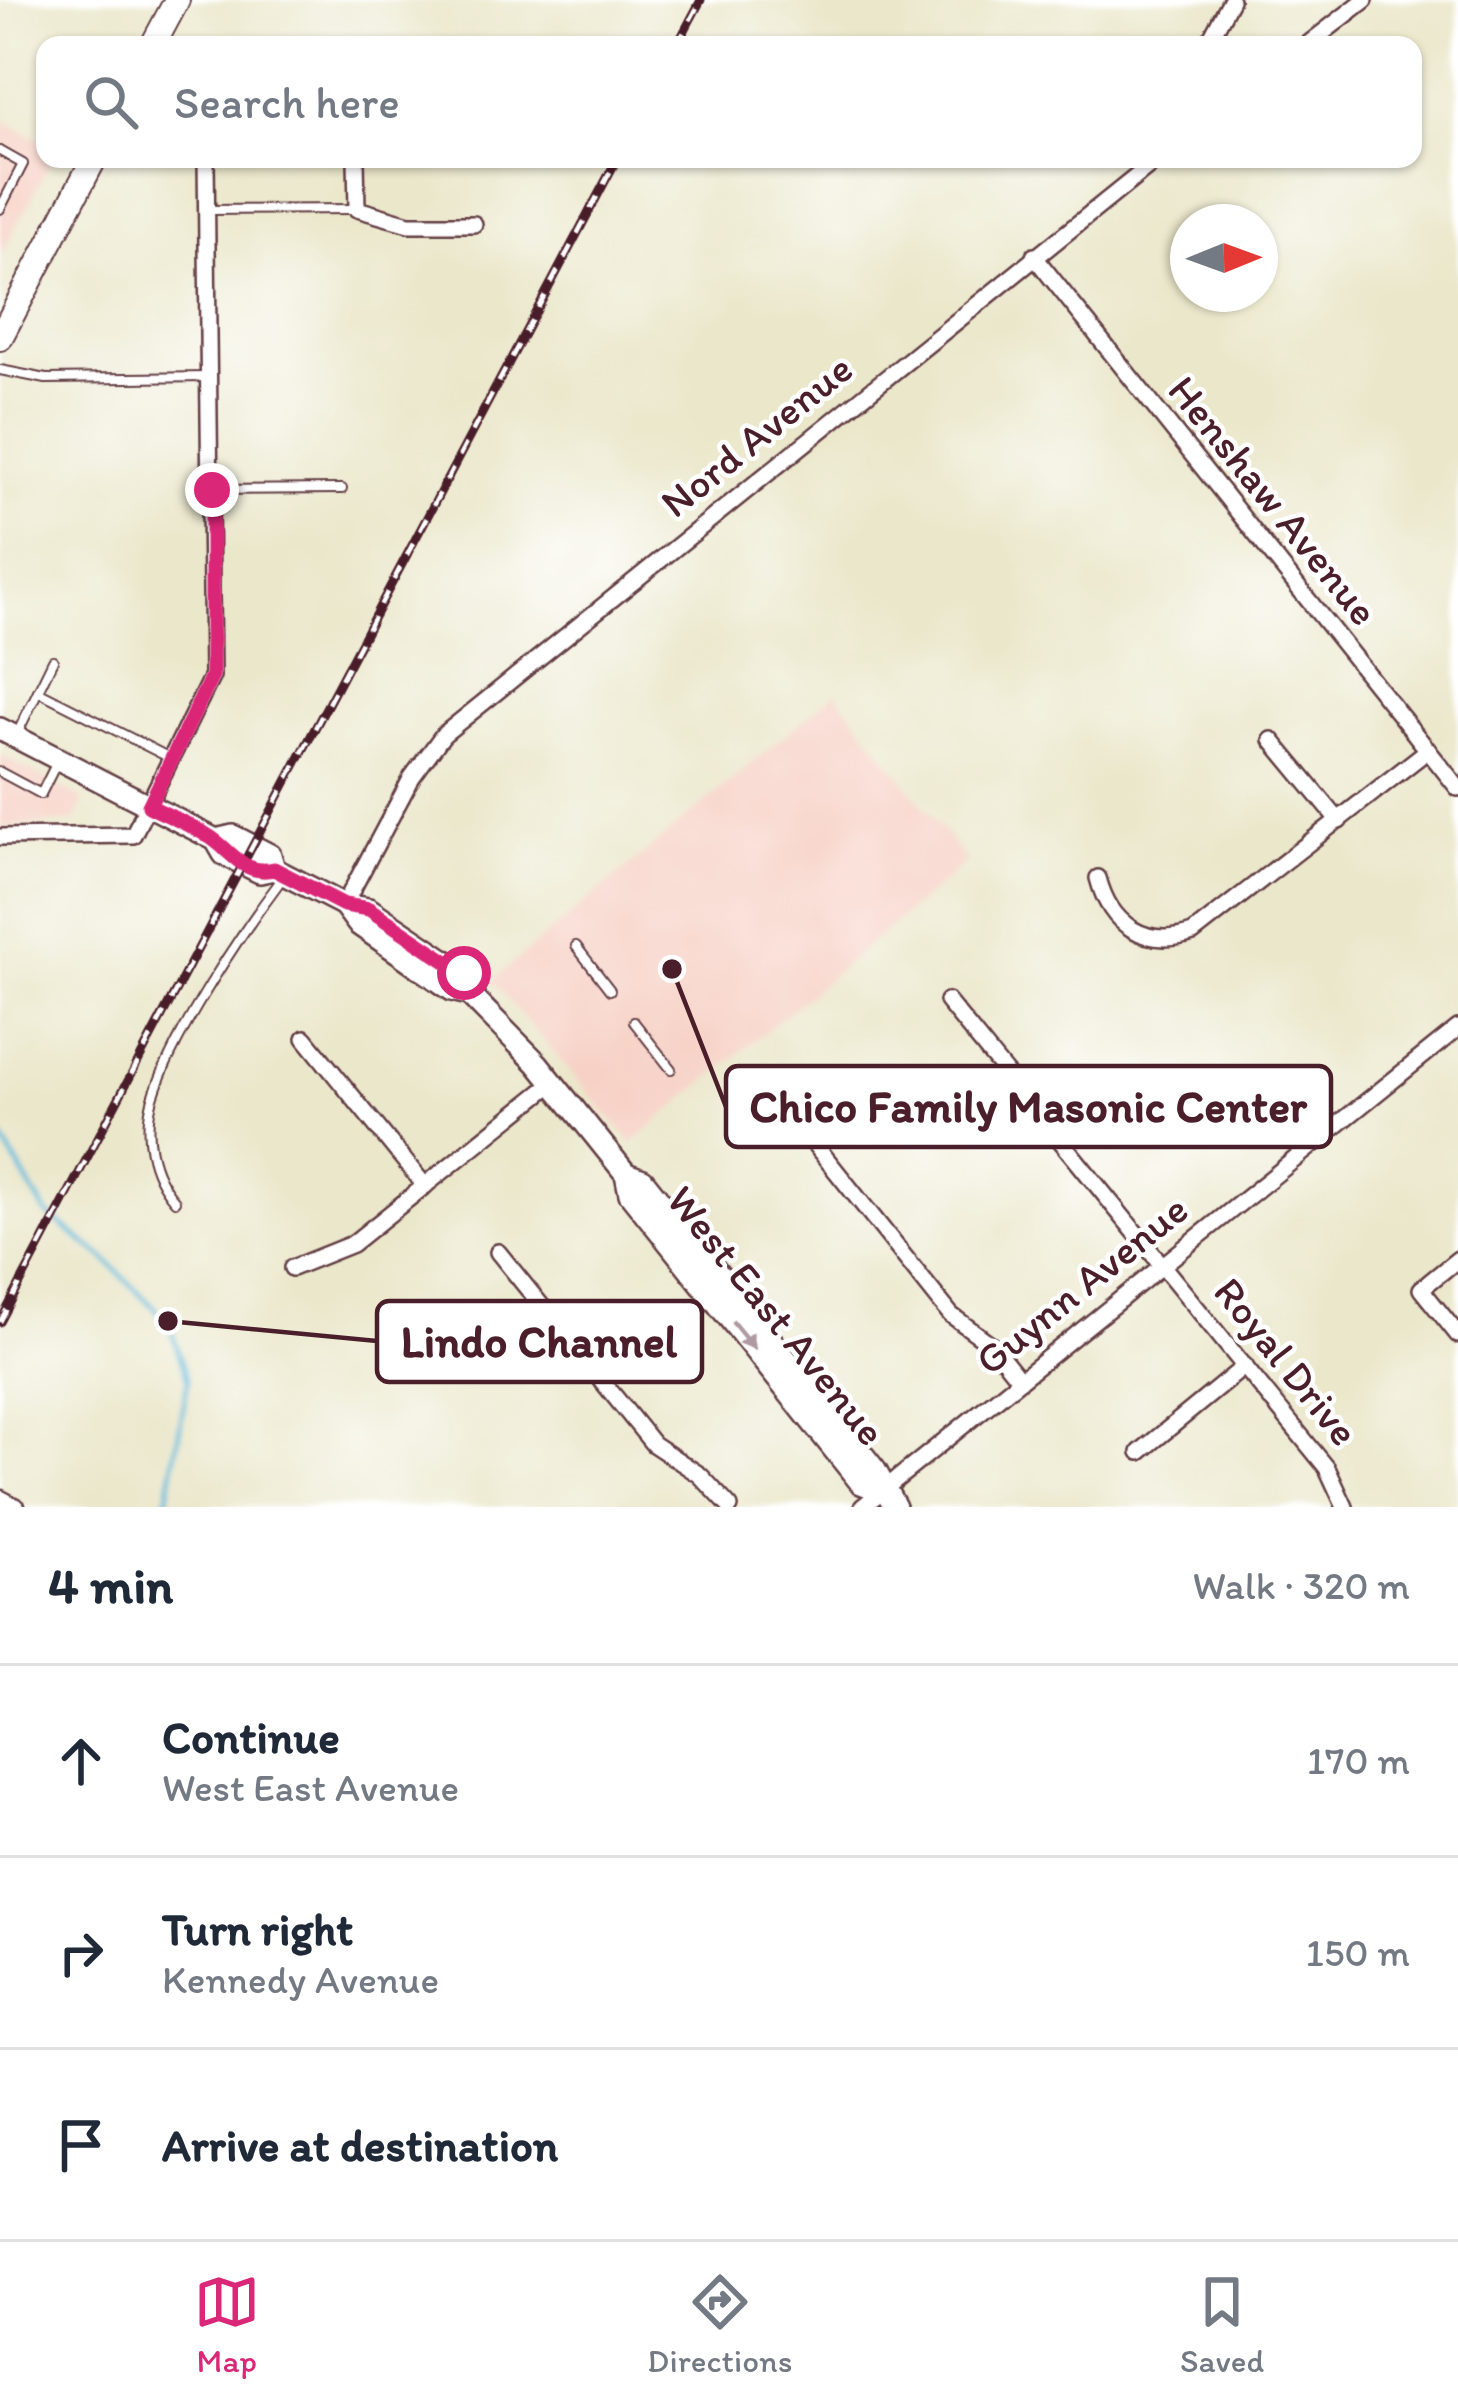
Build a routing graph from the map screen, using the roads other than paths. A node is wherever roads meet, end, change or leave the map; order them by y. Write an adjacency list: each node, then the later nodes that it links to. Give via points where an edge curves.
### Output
1 (177, 0): 4 (main road)
2 (1231, 0): 5 (street)
3 (1365, 0): 6 (street)
4 (159, 36)
5 (1212, 36)
6 (1318, 36)
7 (0, 151): 12 (lane, via 22,164)
8 (89, 168): 17 (main road)
9 (206, 168): 14 (street)
10 (356, 168): 13 (street)
11 (1141, 168): 16 (street, Nord Avenue)
12 (0, 208)
13 (357, 208): 14 (lane); 15 (street, via 409,224)
14 (207, 210): 19 (street)
15 (474, 224)
16 (1034, 256): 26 (street, Henshaw Avenue); 36 (street, Nord Avenue, via 443,735)
17 (0, 338)
18 (0, 370): 19 (lane, via 46,379)
19 (210, 377): 21 (street)
20 (342, 489): 21 (lane)
21 (212, 490): 28 (street, via 212,676)
22 (53, 660): 23 (lane)
23 (38, 691): 24 (lane); 28 (lane)
24 (8, 733): 27 (main road, West East Avenue)
25 (1272, 740): 32 (street)
26 (1428, 750): 30 (street, Henshaw Avenue); 32 (street)
27 (58, 759): 29 (lane, via 41,794); 31 (main road, West East Avenue)
28 (173, 759): 31 (street)
29 (0, 772)
30 (1458, 788)
31 (149, 806): 33 (street, via 133,835); 34 (main road, West East Avenue, via 216,840 233,836 270,855)
32 (1339, 821): 35 (street, via 1216,921 1182,937 1142,934 1119,922)
33 (0, 837)
34 (280, 872): 36 (main road, West East Avenue); 47 (lane, via 154,1096 152,1160)
35 (1098, 878)
36 (344, 905): 44 (main road, West East Avenue, via 358,924 452,990 470,994)
37 (576, 946): 38 (lane)
38 (610, 990)
39 (947, 1001): 50 (street, Royal Drive)
40 (634, 1022): 43 (lane)
41 (1458, 1028): 50 (street, Guynn Avenue)
42 (304, 1038): 46 (street)
43 (670, 1069)
44 (553, 1083): 46 (street); 57 (main road, West East Avenue, via 626,1174 630,1194 861,1483)
45 (797, 1122): 54 (street, via 951,1315 992,1345)
46 (424, 1186): 51 (street, via 341,1250)
47 (175, 1201)
48 (498, 1252): 59 (street, via 653,1444 700,1474)
49 (1458, 1259): 52 (street, via 1420,1289)
50 (1163, 1264): 53 (street, Royal Drive); 54 (street, Guynn Avenue)
51 (292, 1268)
52 (1458, 1335)
53 (1245, 1366): 55 (street); 61 (street, Royal Drive, via 1336,1479)
54 (1020, 1380): 57 (street, Guynn Avenue)
55 (1139, 1452)
56 (0, 1498): 58 (street)
57 (888, 1499): 60 (street, Guynn Avenue)
58 (16, 1507)
59 (730, 1507)
60 (862, 1507)
61 (1345, 1507)

